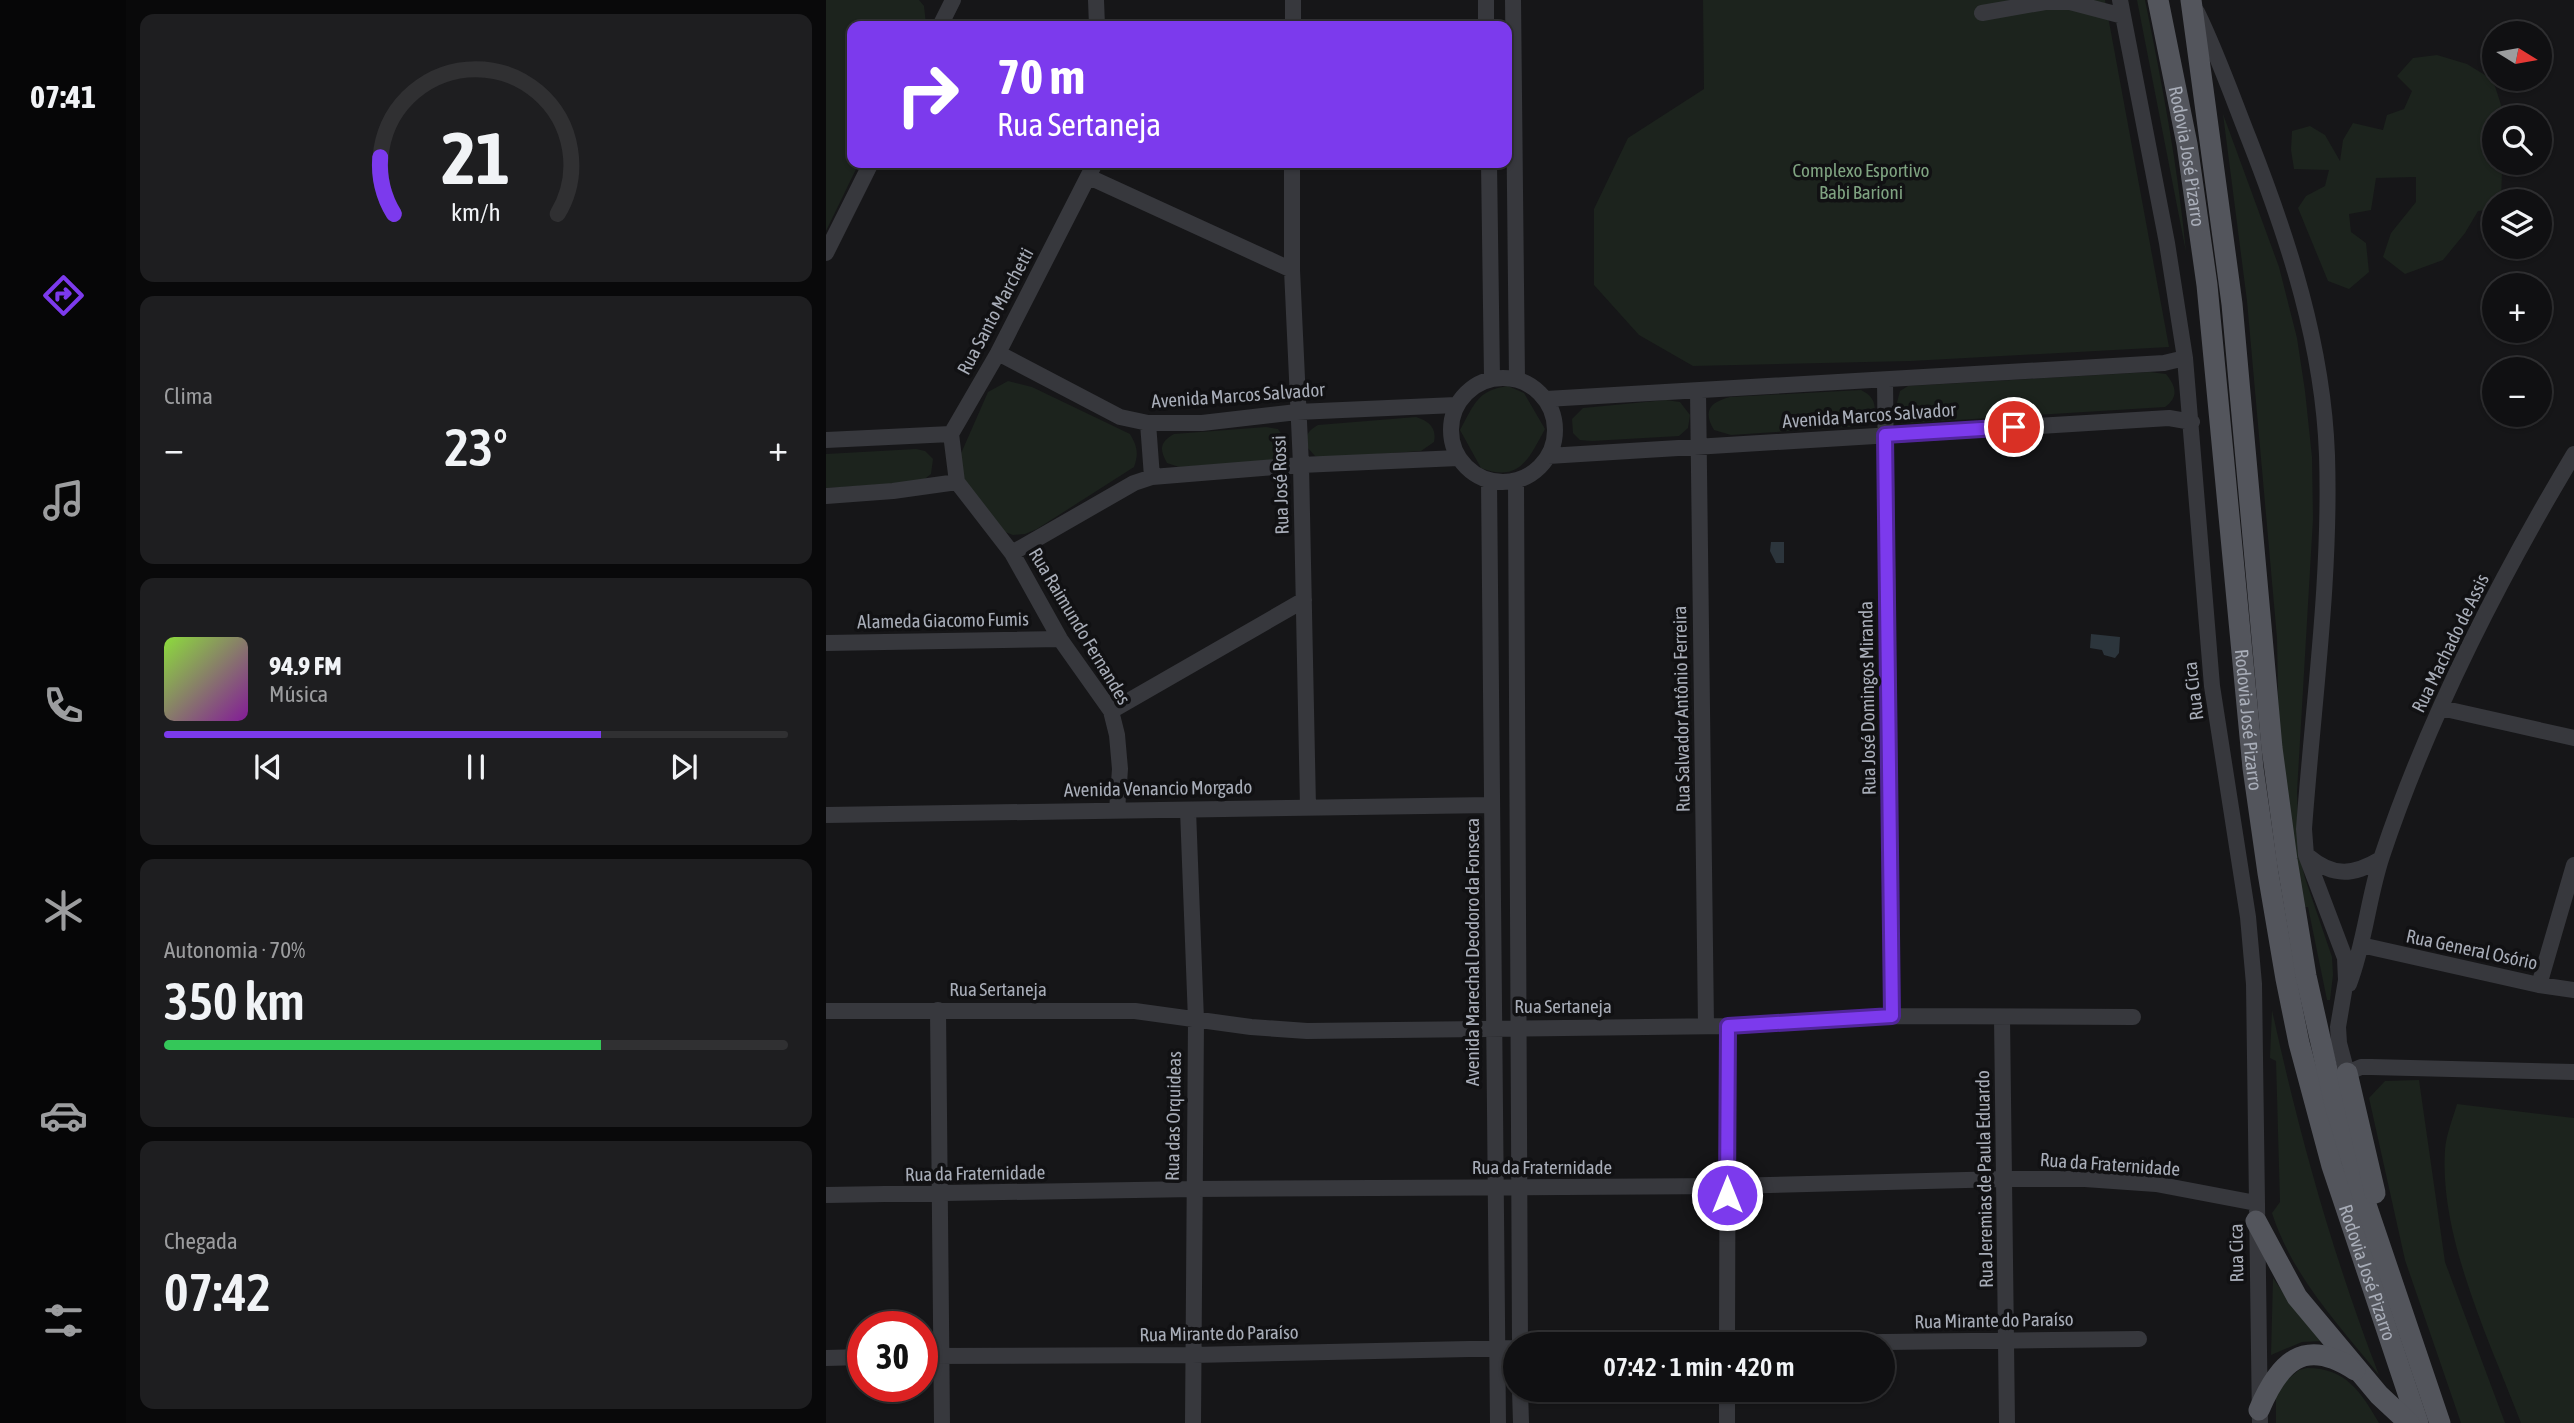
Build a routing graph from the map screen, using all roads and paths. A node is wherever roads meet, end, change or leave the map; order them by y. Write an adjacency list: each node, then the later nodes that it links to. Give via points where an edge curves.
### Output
1 (953, 0): 10 (street)
2 (1096, 0): 11 (street)
3 (1293, 0): 12 (street)
4 (1486, 0): 13 (street)
5 (1513, 0): 23 (street)
6 (2158, 0): 107 (main road, Rodovia José Pizarro, via 2187,144 2209,299 2253,768 2286,979 2332,1166)
7 (2192, 1): 57 (main road, Rodovia José Pizarro, via 2232,304 2268,709); 57 (street, via 2294,263 2320,388 2328,526 2306,804)
8 (2122, 8): 9 (street, via 2045,2); 21 (street, Rua Cica)
9 (1982, 13)
10 (942, 21)
11 (1097, 21)
12 (1293, 21)
13 (1486, 21)
14 (868, 168): 18 (street)
15 (1292, 168): 19 (street, Rua José Rossi)
16 (1489, 168): 22 (street)
17 (1092, 170): 19 (street); 20 (street, Rua Santo Marchetti)
18 (826, 253)
19 (1292, 270): 28 (street, Rua José Rossi)
20 (998, 354): 30 (street, Avenida Marcos Salvador, via 1120,417); 31 (street, Rua Santo Marchetti)
21 (2185, 358): 24 (street, Avenida Marcos Salvador); 29 (street, Rua Cica)
22 (1492, 378): 23 (street); 27 (street, via 1465,392)
23 (1517, 379): 26 (street)
24 (1885, 380): 25 (street, Avenida Marcos Salvador); 32 (street, Rua José Domingos Miranda)
25 (1698, 391): 26 (street, Avenida Marcos Salvador); 34 (street, Rua Salvador Antônio Ferreira)
26 (1546, 399): 36 (street, via 1555,422)
27 (1457, 405): 28 (street, Avenida Marcos Salvador); 37 (street, via 1450,432)
28 (1297, 412): 30 (street, Avenida Marcos Salvador, via 1202,423); 38 (street, Rua José Rossi)
29 (2192, 422): 32 (street, Avenida Marcos Salvador, via 2169,418); 83 (street, Rua Cica, via 2212,686 2253,973)
30 (1148, 423): 39 (street)
31 (951, 434): 33 (street); 42 (street)
32 (1885, 435): 34 (street, Avenida Marcos Salvador); 66 (street, Rua José Domingos Miranda)
33 (826, 440)
34 (1700, 447): 36 (street, Avenida Marcos Salvador); 70 (street, Rua Salvador Antônio Ferreira)
35 (2574, 454): 43 (street, Rua Machado de Assis)
36 (1548, 456): 41 (street, via 1534,472)
37 (1458, 458): 38 (street); 40 (street)
38 (1301, 465): 39 (street); 46 (street, Rua José Rossi)
39 (1152, 477): 45 (street)
40 (1489, 481): 41 (street); 52 (street, Avenida Marechal Deodoro da Fonseca)
41 (1516, 481): 73 (street)
42 (957, 482): 44 (street); 45 (street, Rua Raimundo Fernandes)
43 (2566, 482): 49 (street, Rua Machado de Assis, via 2492,600)
44 (826, 496)
45 (1012, 554): 47 (street, Rua Raimundo Fernandes)
46 (1304, 600): 50 (street); 53 (street, Rua José Rossi)
47 (1060, 639): 48 (street, Alameda Giacomo Fumis); 50 (street, Rua Raimundo Fernandes)
48 (826, 643)
49 (2441, 708): 51 (street); 58 (street, Rua Machado de Assis)
50 (1111, 711): 54 (street, Rua Raimundo Fernandes, via 1120,769)
51 (2574, 738)
52 (1492, 805): 53 (street, Avenida Venancio Morgado); 72 (street, Avenida Marechal Deodoro da Fonseca)
53 (1308, 807): 55 (street, Avenida Venancio Morgado)
54 (1117, 810): 55 (street, Avenida Venancio Morgado); 56 (street, Avenida Venancio Morgado)
55 (1188, 810): 69 (street, Rua das Orquideas)
56 (826, 815)
57 (2297, 857): 58 (street, via 2323,869 2341,871 2357,870); 63 (street, via 2340,943 2346,971); 108 (main road, Rodovia José Pizarro, via 2306,976 2335,1105 2388,1275)
58 (2381, 859): 60 (street, Rua Machado de Assis)
59 (2574, 865): 61 (street)
60 (2361, 946): 61 (street, Rua General Osório); 63 (street, Rua Machado de Assis)
61 (2539, 985): 62 (street, Rua General Osório)
62 (2574, 990)
63 (2343, 1000): 75 (street, via 2338,1027)
64 (938, 1010): 65 (street, Rua Sertaneja); 69 (street, Rua Sertaneja, via 1135,1011); 82 (street)
65 (826, 1012)
66 (1892, 1016): 67 (street, Rua Sertaneja); 71 (street, Rua Sertaneja)
67 (2002, 1017): 68 (street, Rua Sertaneja); 76 (street, Rua Jeremias de Paula Eduardo)
68 (2133, 1017)
69 (1196, 1020): 72 (street, Rua Sertaneja, via 1307,1031); 78 (street, Rua das Orquideas)
70 (1706, 1026): 71 (street, Rua Sertaneja); 73 (street, Rua Sertaneja)
71 (1728, 1026): 77 (street)
72 (1492, 1027): 73 (street, Rua Sertaneja); 79 (street, Avenida Marechal Deodoro da Fonseca)
73 (1518, 1027): 80 (street)
74 (2574, 1072): 75 (street, via 2361,1067)
75 (2347, 1073): 108 (main road, via 2383,1225)
76 (2005, 1179): 77 (street, Rua da Fraternidade); 83 (street, Rua da Fraternidade, via 2155,1184); 87 (street, Rua Jeremias de Paula Eduardo)
77 (1726, 1186): 80 (street, Rua da Fraternidade); 85 (street)
78 (1194, 1189): 79 (street, Rua da Fraternidade); 82 (street, Rua da Fraternidade); 91 (street, Rua das Orquideas)
79 (1496, 1189): 80 (street, Rua da Fraternidade); 89 (street, Avenida Marechal Deodoro da Fonseca)
80 (1521, 1189): 84 (street)
81 (826, 1195): 82 (street, Rua da Fraternidade)
82 (940, 1195): 93 (street)
83 (2256, 1212): 96 (main road, via 2297,1297); 99 (street, Rua Cica)
84 (1520, 1332)
85 (1725, 1332)
86 (2139, 1339): 87 (street, Rua Mirante do Paraíso)
87 (2007, 1341): 88 (street, Rua Mirante do Paraíso); 105 (street, Rua Jeremias de Paula Eduardo)
88 (1895, 1342)
89 (1497, 1348): 90 (street, Rua Mirante do Paraíso); 91 (street, Rua Mirante do Paraíso); 102 (street, Avenida Marechal Deodoro da Fonseca)
90 (1503, 1348)
91 (1193, 1355): 93 (street, Rua Mirante do Paraíso); 101 (street, Rua das Orquideas)
92 (938, 1356): 93 (street, Rua Mirante do Paraíso)
93 (942, 1356): 100 (street)
94 (847, 1357): 95 (street)
95 (826, 1358)
96 (2361, 1374): 99 (main road, via 2326,1356 2294,1359 2270,1385); 106 (main road)
97 (1521, 1402): 103 (street)
98 (1727, 1402): 104 (street)
99 (2260, 1417)
100 (942, 1423)
101 (1193, 1423)
102 (1498, 1423)
103 (1521, 1423)
104 (1727, 1423)
105 (2007, 1423)
106 (2409, 1423)
107 (2418, 1423)
108 (2443, 1423)

